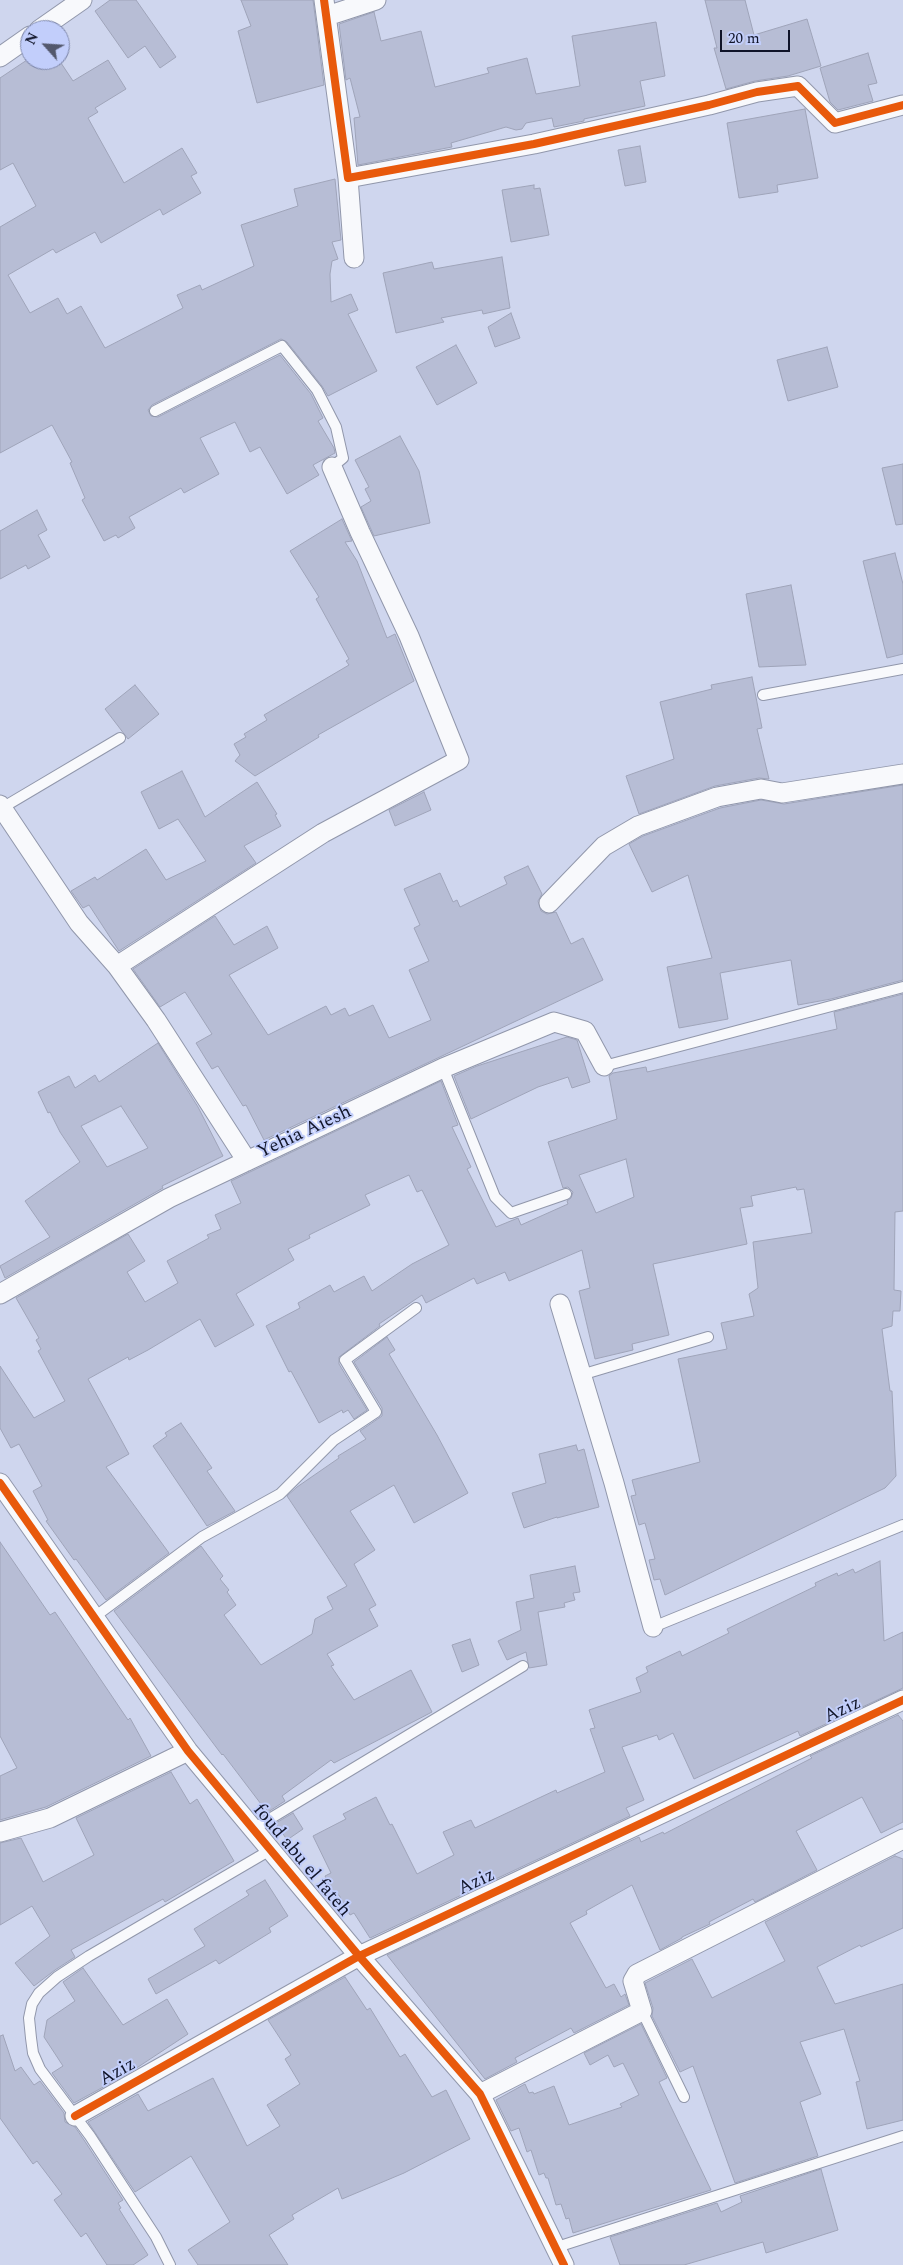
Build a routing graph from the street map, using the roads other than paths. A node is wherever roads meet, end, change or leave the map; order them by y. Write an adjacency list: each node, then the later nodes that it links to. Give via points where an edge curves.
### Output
1 (82, 0): 4 (street)
2 (376, 0): 3 (street)
3 (325, 8): 8 (street)
4 (53, 20)
5 (20, 43): 6 (street)
6 (0, 57)
7 (903, 106): 8 (street, via 835,123 798,86 757,92 534,144)
8 (348, 178): 9 (street)
9 (354, 258)
10 (155, 410): 11 (lane, via 282,346 317,390 336,427 343,458)
11 (332, 467): 18 (street, via 409,636 459,760 323,833)
12 (903, 669): 13 (lane)
13 (763, 695)
14 (120, 738): 16 (lane)
15 (903, 774): 17 (street, via 782,793 761,789 717,796 638,826 604,846)
16 (1, 807): 18 (street, via 79,923)
17 (549, 903)
18 (117, 966): 22 (street)
19 (903, 987): 20 (lane)
20 (604, 1066): 21 (street, Yehia Aiesh, via 585,1032 554,1022)
21 (443, 1068): 22 (street, Yehia Aiesh); 23 (lane, via 495,1198 511,1213)
22 (247, 1161): 24 (street, Yehia Aiesh, via 169,1198)
23 (566, 1194)
24 (0, 1294)
25 (560, 1304): 28 (street)
26 (416, 1308): 31 (lane, via 346,1360 376,1412 334,1440 280,1494 202,1538)
27 (708, 1337): 28 (lane)
28 (581, 1375): 32 (street)
29 (0, 1483): 31 (street, foud abu el fateh)
30 (903, 1525): 32 (lane)
31 (93, 1618): 35 (street, foud abu el fateh)
32 (653, 1626)
33 (523, 1666): 36 (lane)
34 (903, 1700): 40 (street, Aziz)
35 (188, 1751): 36 (street, foud abu el fateh); 37 (street, via 50,1818)
36 (253, 1829): 39 (street, foud abu el fateh)
37 (0, 1832)
38 (903, 1840): 41 (street, via 637,1974 633,1981)
39 (272, 1849): 40 (street, foud abu el fateh); 44 (lane, via 89,1956 39,1993 29,2018 33,2053 40,2069)
40 (359, 1956): 42 (street, foud abu el fateh); 44 (street, Aziz)
41 (642, 2012): 42 (street); 43 (lane)
42 (480, 2094): 46 (street, foud abu el fateh)
43 (684, 2097)
44 (75, 2116): 47 (lane, via 156,2237)
45 (903, 2136): 46 (lane)
46 (554, 2248): 48 (street, foud abu el fateh)
47 (170, 2265)
48 (564, 2265)

